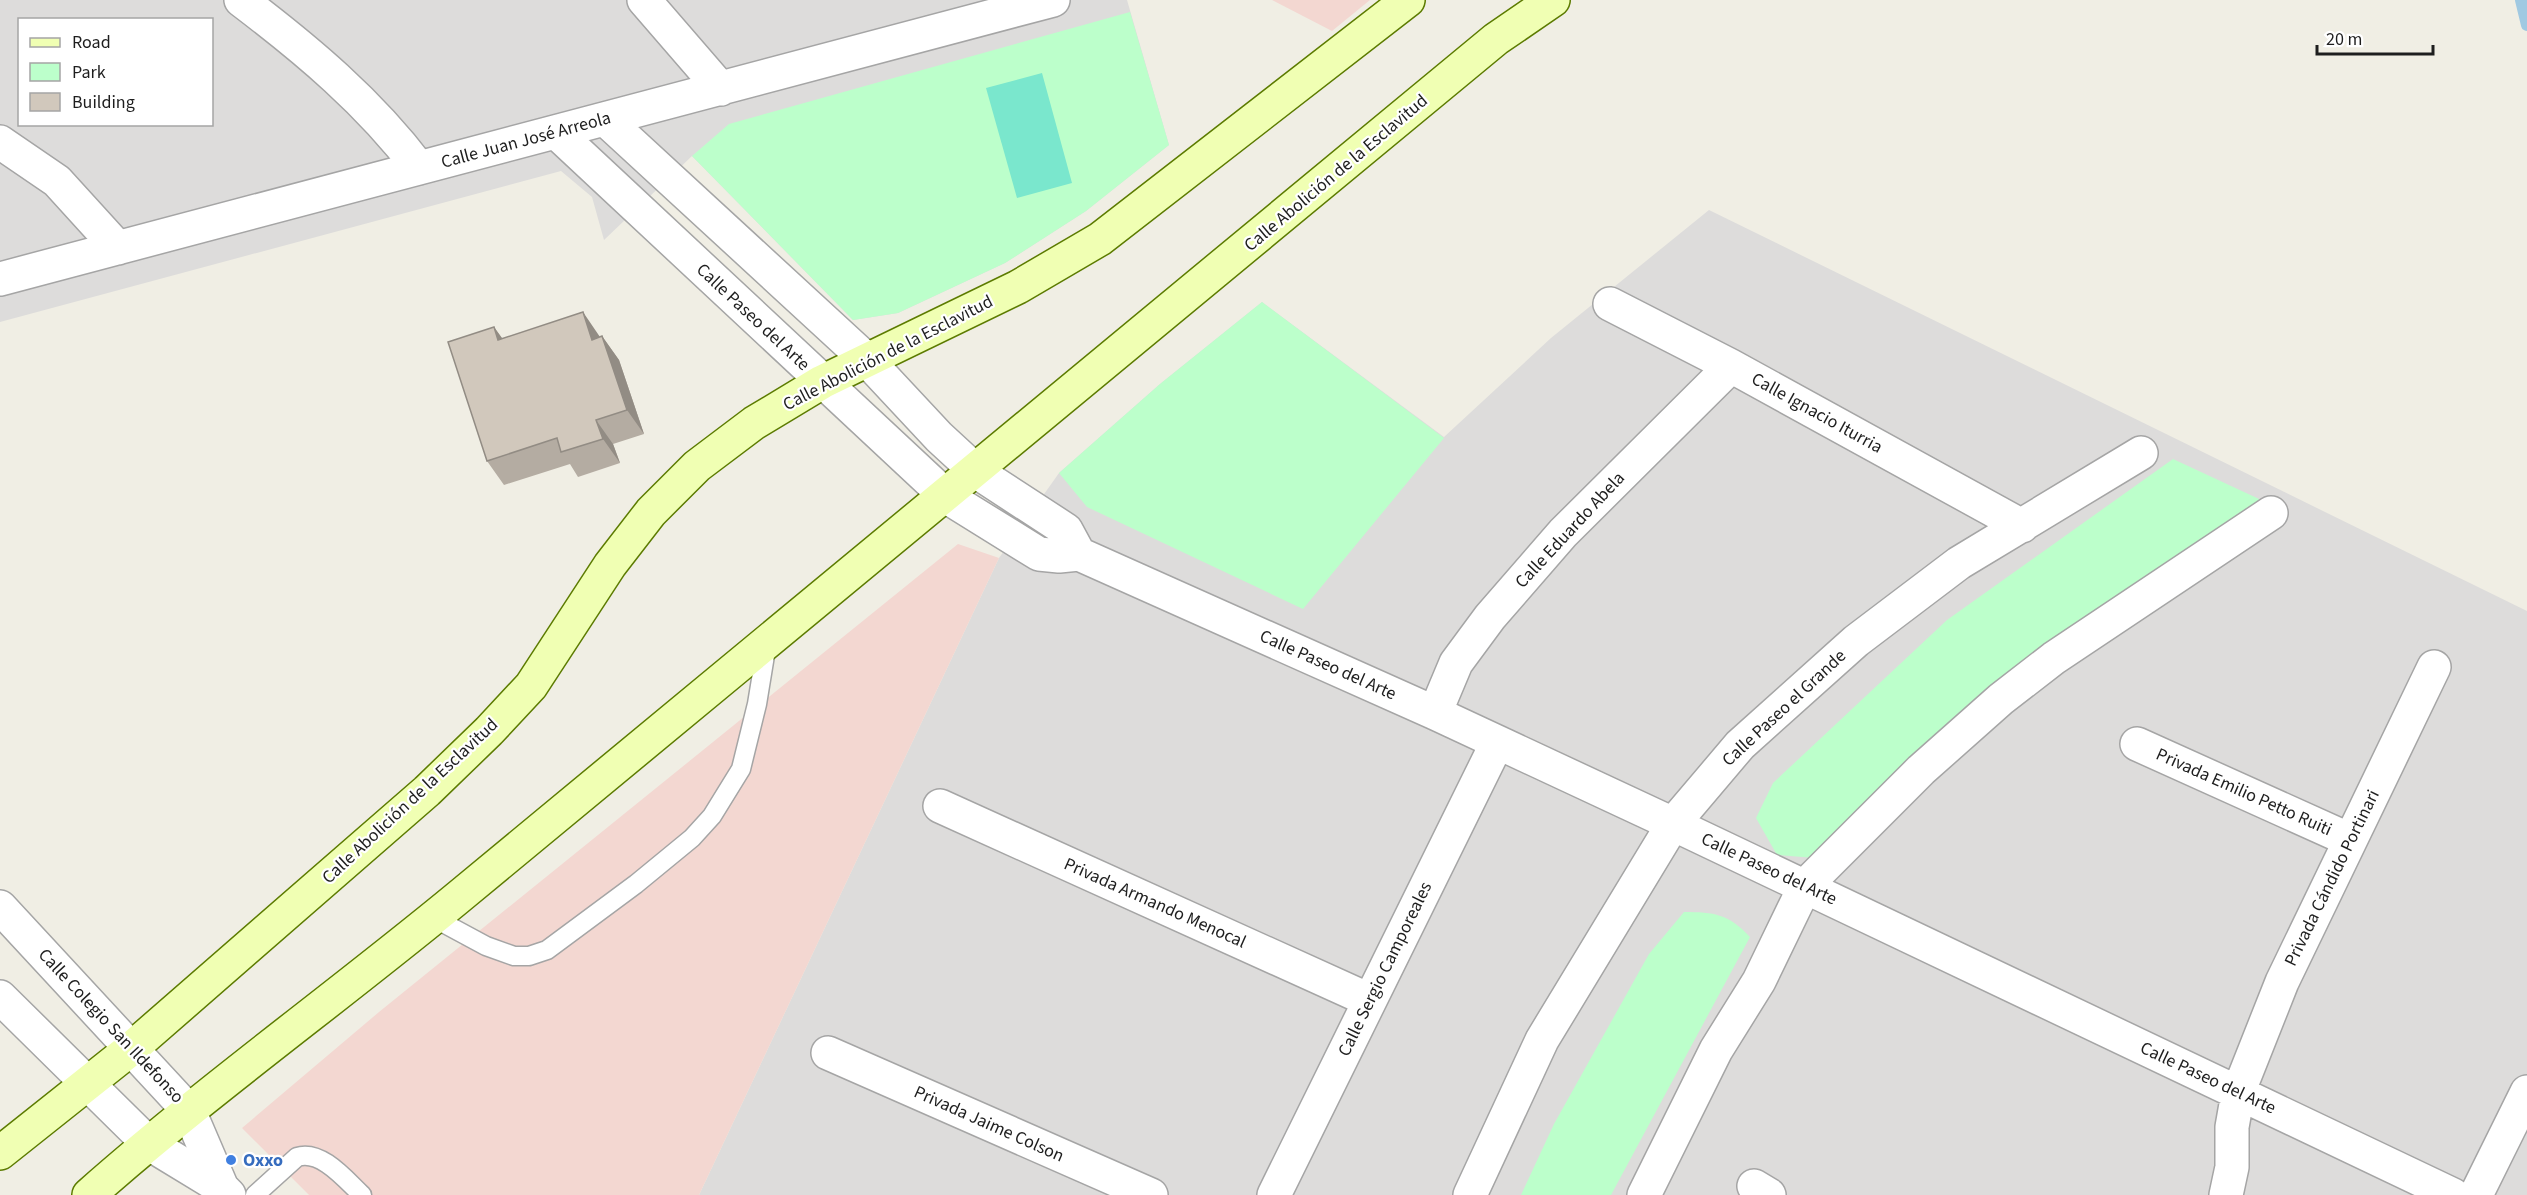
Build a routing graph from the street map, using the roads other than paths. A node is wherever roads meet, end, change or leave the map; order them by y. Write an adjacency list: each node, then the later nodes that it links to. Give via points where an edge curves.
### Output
1 (241, 0): 11 (street, via 343,83 390,130)
2 (644, 0): 7 (street)
3 (1053, 0): 6 (street, Calle Juan José Arreola)
4 (1408, 0): 17 (main road, Calle Abolición de la Esclavitud, via 1101,239 1018,287)
5 (1552, 0): 21 (main road, Calle Abolición de la Esclavitud, via 1496,39)
6 (1007, 6): 7 (street, Calle Juan José Arreola)
7 (721, 88): 8 (street, Calle Juan José Arreola)
8 (605, 119): 9 (street, Calle Juan José Arreola); 12 (street)
9 (556, 132): 11 (street, Calle Juan José Arreola); 13 (street, Calle Paseo del Arte)
10 (0, 142): 14 (street, via 57,181)
11 (419, 168): 14 (street, Calle Juan José Arreola)
12 (689, 199): 13 (street); 17 (street)
13 (655, 226): 19 (street, Calle Paseo del Arte)
14 (118, 248): 15 (street, Calle Juan José Arreola)
15 (0, 279)
16 (1610, 304): 18 (street, Calle Ignacio Iturria)
17 (868, 361): 19 (main road, Calle Abolición de la Esclavitud); 21 (street)
18 (1731, 366): 24 (street, Calle Ignacio Iturria); 28 (street, Calle Eduardo Abela, via 1563,533 1490,617 1456,663)
19 (822, 382): 22 (street, Calle Paseo del Arte); 39 (main road, Calle Abolición de la Esclavitud, via 754,423 697,466 651,512 610,565 531,686 489,731 427,791)
20 (2141, 453): 24 (street, Calle Paseo el Grande)
21 (977, 472): 22 (main road, Calle Abolición de la Esclavitud); 25 (street, via 1066,530)
22 (947, 497): 25 (street, Calle Paseo del Arte, via 1039,554); 26 (main road, Calle Abolición de la Esclavitud)
23 (2271, 513): 34 (street, via 2054,658 2001,699 1921,770)
24 (2022, 526): 32 (street, Calle Paseo el Grande, via 1959,563 1856,641 1740,745)
25 (1080, 554): 28 (street, Calle Paseo del Arte)
26 (767, 643): 36 (main road, Calle Abolición de la Esclavitud); 36 (lane, via 741,769 712,816 684,844 547,950 529,956 514,956 486,946)
27 (2433, 667): 33 (street, Privada Cándido Portinari)
28 (1435, 713): 29 (street, Calle Paseo del Arte)
29 (1497, 743): 32 (street, Calle Paseo del Arte); 38 (street, Calle Sergio Camporeales)
30 (2137, 744): 33 (street, Privada Emilio Petto Ruiti)
31 (940, 806): 38 (street, Privada Armando Menocal)
32 (1673, 824): 34 (street, Calle Paseo del Arte); 53 (street, Calle Paseo el Grande, via 1542,1040)
33 (2350, 840): 43 (street, Privada Cándido Portinari, via 2282,982)
34 (1804, 886): 43 (street, Calle Paseo del Arte); 54 (street, via 1759,981 1716,1050)
35 (0, 907): 39 (street, Calle Colegio San Ildefonso)
36 (434, 918): 44 (main road, Calle Abolición de la Esclavitud)
37 (0, 997): 41 (street, Calle Colegio San Ildefonso)
38 (1369, 1000): 52 (street, Calle Sergio Camporeales)
39 (132, 1048): 41 (main road, Calle Abolición de la Esclavitud); 44 (street, Calle Colegio San Ildefonso)
40 (828, 1053): 51 (street, Privada Jaime Colson)
41 (86, 1082): 45 (street, Calle Colegio San Ildefonso); 46 (main road, Calle Abolición de la Esclavitud)
42 (2527, 1092): 57 (street)
43 (2238, 1093): 55 (street, Privada Cándido Portinari); 56 (street, Calle Paseo del Arte)
44 (189, 1111): 45 (main road, Calle Abolición de la Esclavitud); 47 (street, Calle Colegio San Ildefonso)
45 (148, 1143): 47 (street, Calle Colegio San Ildefonso); 48 (main road, Calle Abolición de la Esclavitud)
46 (0, 1153)
47 (226, 1191)
48 (88, 1195)
49 (255, 1195): 50 (lane, via 305,1154 322,1160)
50 (362, 1195)
51 (1151, 1195)
52 (1274, 1195)
53 (1470, 1195)
54 (1644, 1195)
55 (2226, 1195)
56 (2453, 1195)
57 (2476, 1195)

